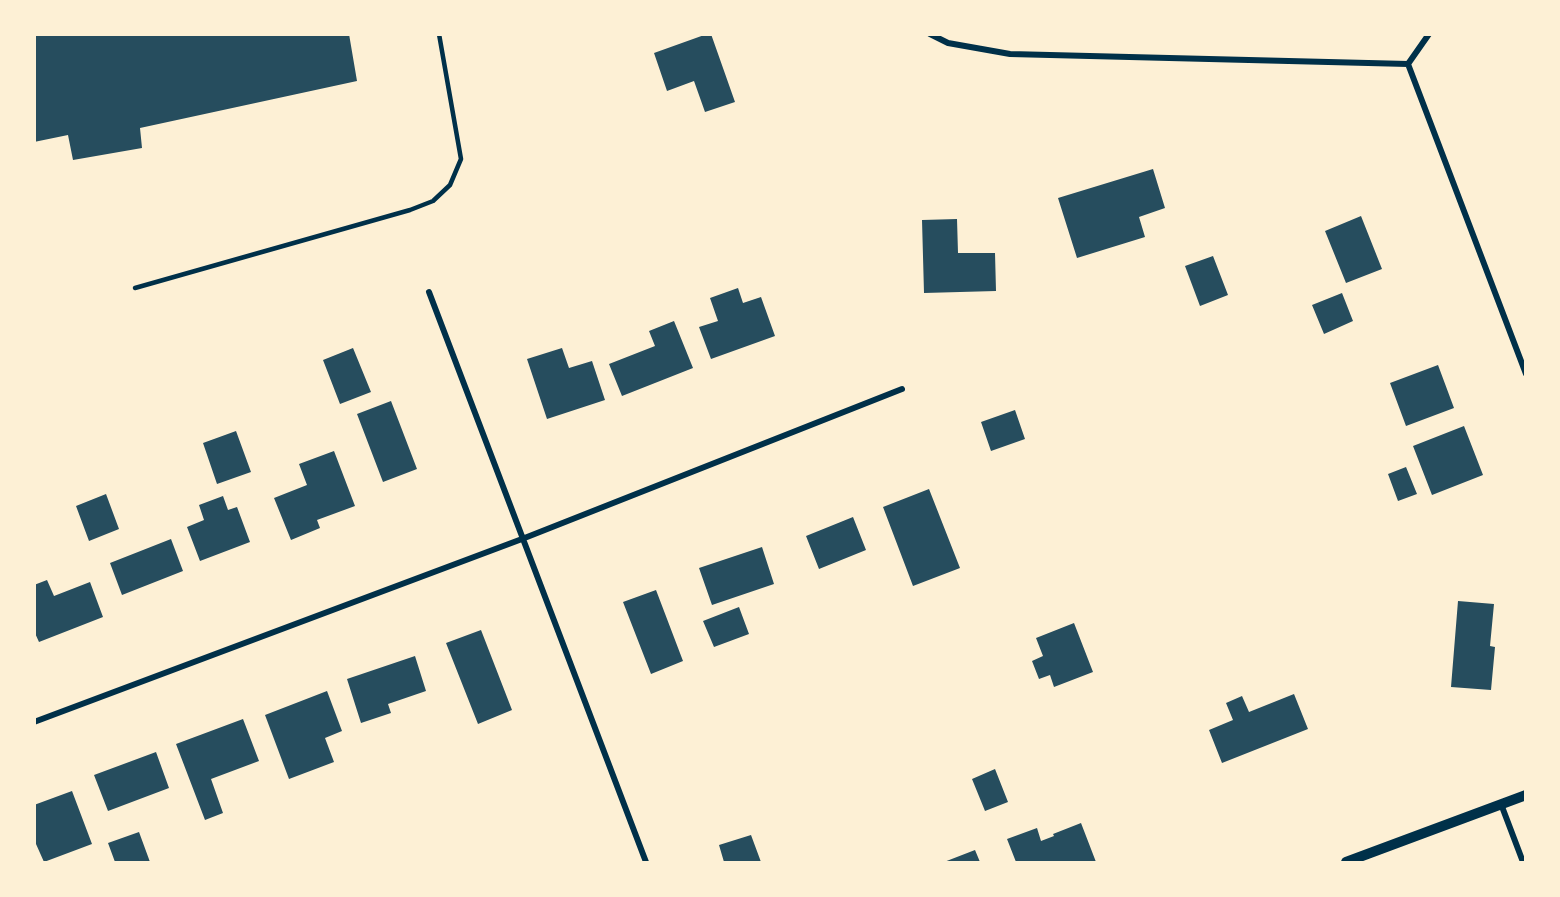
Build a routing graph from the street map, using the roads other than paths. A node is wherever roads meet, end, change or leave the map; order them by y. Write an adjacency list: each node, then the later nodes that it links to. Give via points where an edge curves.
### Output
1 (439, 34): 5 (lane, via 460,159 450,185 432,201)
2 (930, 34): 4 (street, via 948,43 1011,54)
3 (1429, 34): 4 (street)
4 (1408, 64): 7 (street)
5 (135, 288)
6 (429, 292): 9 (street)
7 (1526, 374)
8 (902, 389): 9 (street)
9 (522, 539): 10 (street); 13 (street)
10 (34, 722)
11 (1526, 795): 12 (street)
12 (1502, 804): 14 (street); 15 (street)
13 (646, 862)
14 (1346, 862)
15 (1523, 862)

